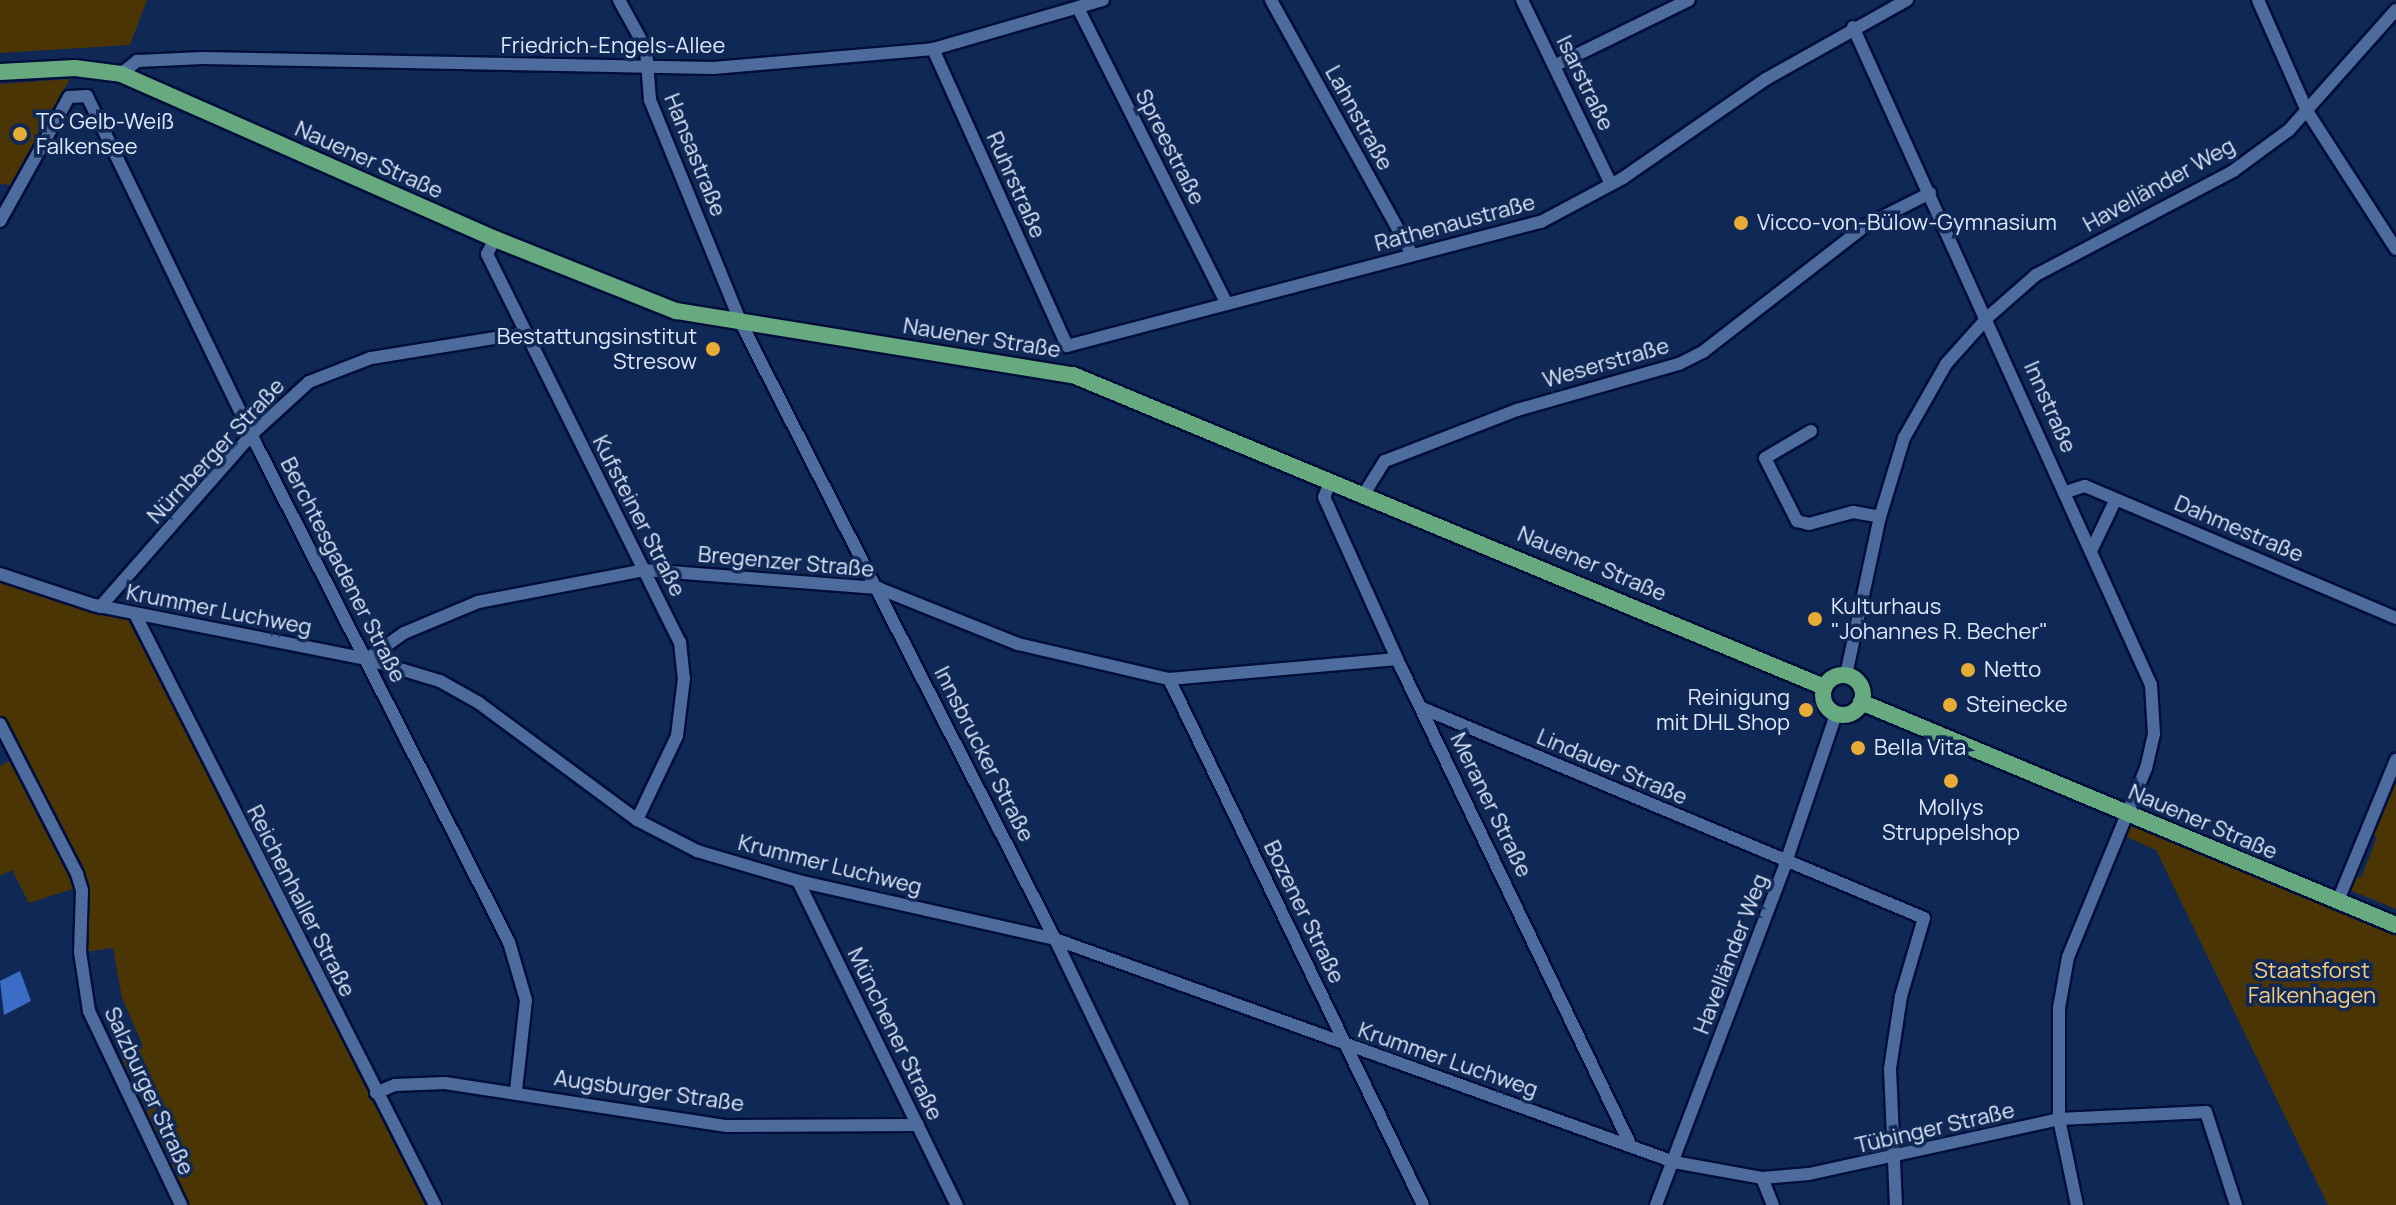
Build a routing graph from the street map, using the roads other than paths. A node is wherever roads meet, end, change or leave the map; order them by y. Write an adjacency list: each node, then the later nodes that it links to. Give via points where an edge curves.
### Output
1 (619, 0): 13 (street, Hansastraße, via 646,49)
2 (1103, 0): 8 (street, Friedrich-Engels-Allee)
3 (1271, 0): 22 (street, Lahnstraße)
4 (1522, 0): 12 (street, Isarstraße)
5 (1689, 0): 12 (street)
6 (1907, 0): 10 (street, Rathenaustraße)
7 (2258, 0): 16 (street)
8 (1078, 8): 11 (street, Friedrich-Engels-Allee); 23 (street, Spreestraße)
9 (2396, 10): 16 (street, Havelländer Weg)
10 (1853, 27): 17 (street, Rathenaustraße); 18 (street, Innstraße)
11 (933, 49): 13 (street, Friedrich-Engels-Allee, via 713,68); 27 (street, Ruhrstraße)
12 (1554, 66): 17 (street, Isarstraße)
13 (646, 68): 15 (street, Friedrich-Engels-Allee, via 203,58 137,61); 25 (street, Hansastraße, via 650,100)
14 (0, 72): 15 (main road, Nauener Straße, via 75,68)
15 (121, 74): 20 (main road, Nauener Straße)
16 (2307, 111): 21 (street); 24 (street, Havelländer Weg, via 2233,171 2036,275)
17 (1611, 184): 22 (street, Rathenaustraße, via 1541,222)
18 (1930, 193): 24 (street, Innstraße); 32 (street, Weserstraße, via 1865,226 1704,351 1679,364 1517,410 1385,461)
19 (0, 221): 29 (street, Berchtesgadener Straße, via 69,97 87,96)
20 (495, 239): 25 (main road, Nauener Straße, via 652,304); 26 (street, Kufsteiner Straße, via 487,254)
21 (2396, 249)
22 (1412, 254): 23 (street, Rathenaustraße)
23 (1227, 304): 27 (street, Rathenaustraße, via 1067,346)
24 (1988, 317): 31 (street, Innstraße); 34 (street, Havelländer Weg, via 1929,389 1904,438)
25 (742, 325): 30 (main road, Nauener Straße, via 1073,375); 38 (street, Innsbrucker Straße)
26 (525, 333): 29 (street, Nürnberger Straße, via 371,358 309,382); 36 (street, Kufsteiner Straße)
27 (1063, 337)
28 (1811, 431): 34 (street, via 1765,458 1797,521 1809,524 1853,512)
29 (252, 434): 39 (street, Nürnberger Straße); 42 (street, Berchtesgadener Straße)
30 (1331, 480): 32 (main road, Nauener Straße); 43 (street, Meraner Straße, via 1324,497)
31 (2066, 492): 33 (street, Dahmestraße, via 2085,486); 35 (street, Innstraße)
32 (1364, 494): 46 (main road, Nauener Straße)
33 (2116, 499): 35 (street); 41 (street, Dahmestraße)
34 (1880, 517): 44 (street, Havelländer Weg)
35 (2092, 549): 52 (street, Innstraße, via 2151,685 2154,734)
36 (644, 570): 38 (street, Bregenzer Straße); 42 (street, Bregenzer Straße, via 478,602 404,633); 53 (street, Kufsteiner Straße, via 680,642 684,678 677,736)
37 (0, 574): 39 (street, Krummer Luchweg)
38 (878, 588): 45 (street, Bregenzer Straße, via 1018,644); 58 (street, Innsbrucker Straße)
39 (100, 607): 40 (street, Krummer Luchweg)
40 (135, 614): 42 (street, Krummer Luchweg); 61 (street, Reichenhaller Straße, via 135,623)
41 (2396, 618)
42 (367, 659): 53 (street, Krummer Luchweg, via 440,681 479,703); 60 (street, Berchtesgadener Straße, via 517,965 526,1000)
43 (1397, 659): 45 (street, Bregenzer Straße); 48 (street, Meraner Straße)
44 (1846, 675): 46 (main road, via 1833,677); 47 (main road, via 1858,682)
45 (1169, 679): 59 (street, Bozener Straße)
46 (1824, 687): 49 (main road, via 1823,700)
47 (1861, 702): 49 (main road, via 1849,714); 52 (main road, Nauener Straße)
48 (1422, 708): 54 (street, Lindauer Straße); 64 (street, Meraner Straße)
49 (1836, 714): 54 (street, Havelländer Weg)
50 (0, 724): 68 (street, Salzburger Straße, via 77,874 89,1011)
51 (2396, 760): 56 (street)
52 (2128, 814): 56 (main road, Nauener Straße); 62 (street, Innstraße, via 2068,957 2059,1008)
53 (637, 820): 55 (street, Krummer Luchweg, via 697,851)
54 (1786, 862): 65 (street, Lindauer Straße, via 1924,918 1901,996 1890,1069); 66 (street, Havelländer Weg)
55 (798, 881): 58 (street, Krummer Luchweg); 63 (street, Münchener Straße)
56 (2337, 903): 57 (main road, Nauener Straße)
57 (2396, 925)
58 (1055, 939): 59 (street, Krummer Luchweg); 71 (street, Innsbrucker Straße)
59 (1346, 1045): 64 (street, Krummer Luchweg); 72 (street, Bozener Straße)
60 (516, 1091): 61 (street, Augsburger Straße, via 445,1083 395,1085); 63 (street, Augsburger Straße, via 727,1126)
61 (376, 1093): 69 (street, Reichenhaller Straße)
62 (2059, 1119): 65 (street, Tübinger Straße); 76 (street, Innstraße); 77 (street, Tübinger Straße, via 2206,1112)
63 (918, 1125): 70 (street, Münchener Straße)
64 (1631, 1146): 66 (street, Krummer Luchweg)
65 (1891, 1160): 67 (street, Tübinger Straße); 75 (street)
66 (1674, 1162): 67 (street, Tübinger Straße); 73 (street, Havelländer Weg)
67 (1762, 1178): 74 (street)
68 (181, 1205)
69 (435, 1205)
70 (957, 1205)
71 (1183, 1205)
72 (1423, 1205)
73 (1656, 1205)
74 (1773, 1205)
75 (1896, 1205)
76 (2077, 1205)
77 (2236, 1205)

